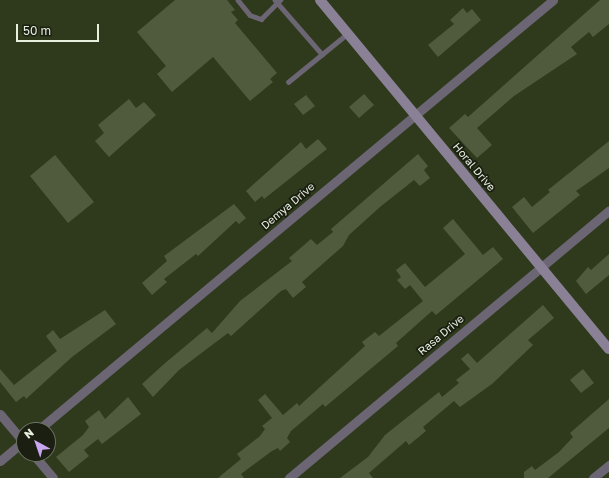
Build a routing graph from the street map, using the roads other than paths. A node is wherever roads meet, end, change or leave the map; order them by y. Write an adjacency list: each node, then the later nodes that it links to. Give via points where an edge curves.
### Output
1 (238, 0): 4 (lane, via 257,19)
2 (320, 0): 5 (street, Horal Drive)
3 (553, 0): 8 (street, Demya Drive)
4 (277, 1): 6 (lane)
5 (348, 33): 6 (lane); 8 (street, Horal Drive)
6 (322, 54): 7 (lane)
7 (288, 82)
8 (416, 115): 10 (street, Horal Drive); 13 (street, Demya Drive)
9 (609, 210): 10 (street, Rasa Drive)
10 (541, 267): 11 (street, Horal Drive); 20 (street, Rasa Drive)
11 (609, 349)
12 (0, 414): 14 (street)
13 (48, 422)
14 (16, 433)
15 (16, 448): 16 (street)
16 (0, 461)
17 (40, 462): 19 (street)
18 (609, 465): 21 (street)
19 (53, 478)
20 (289, 478)
21 (593, 478)

